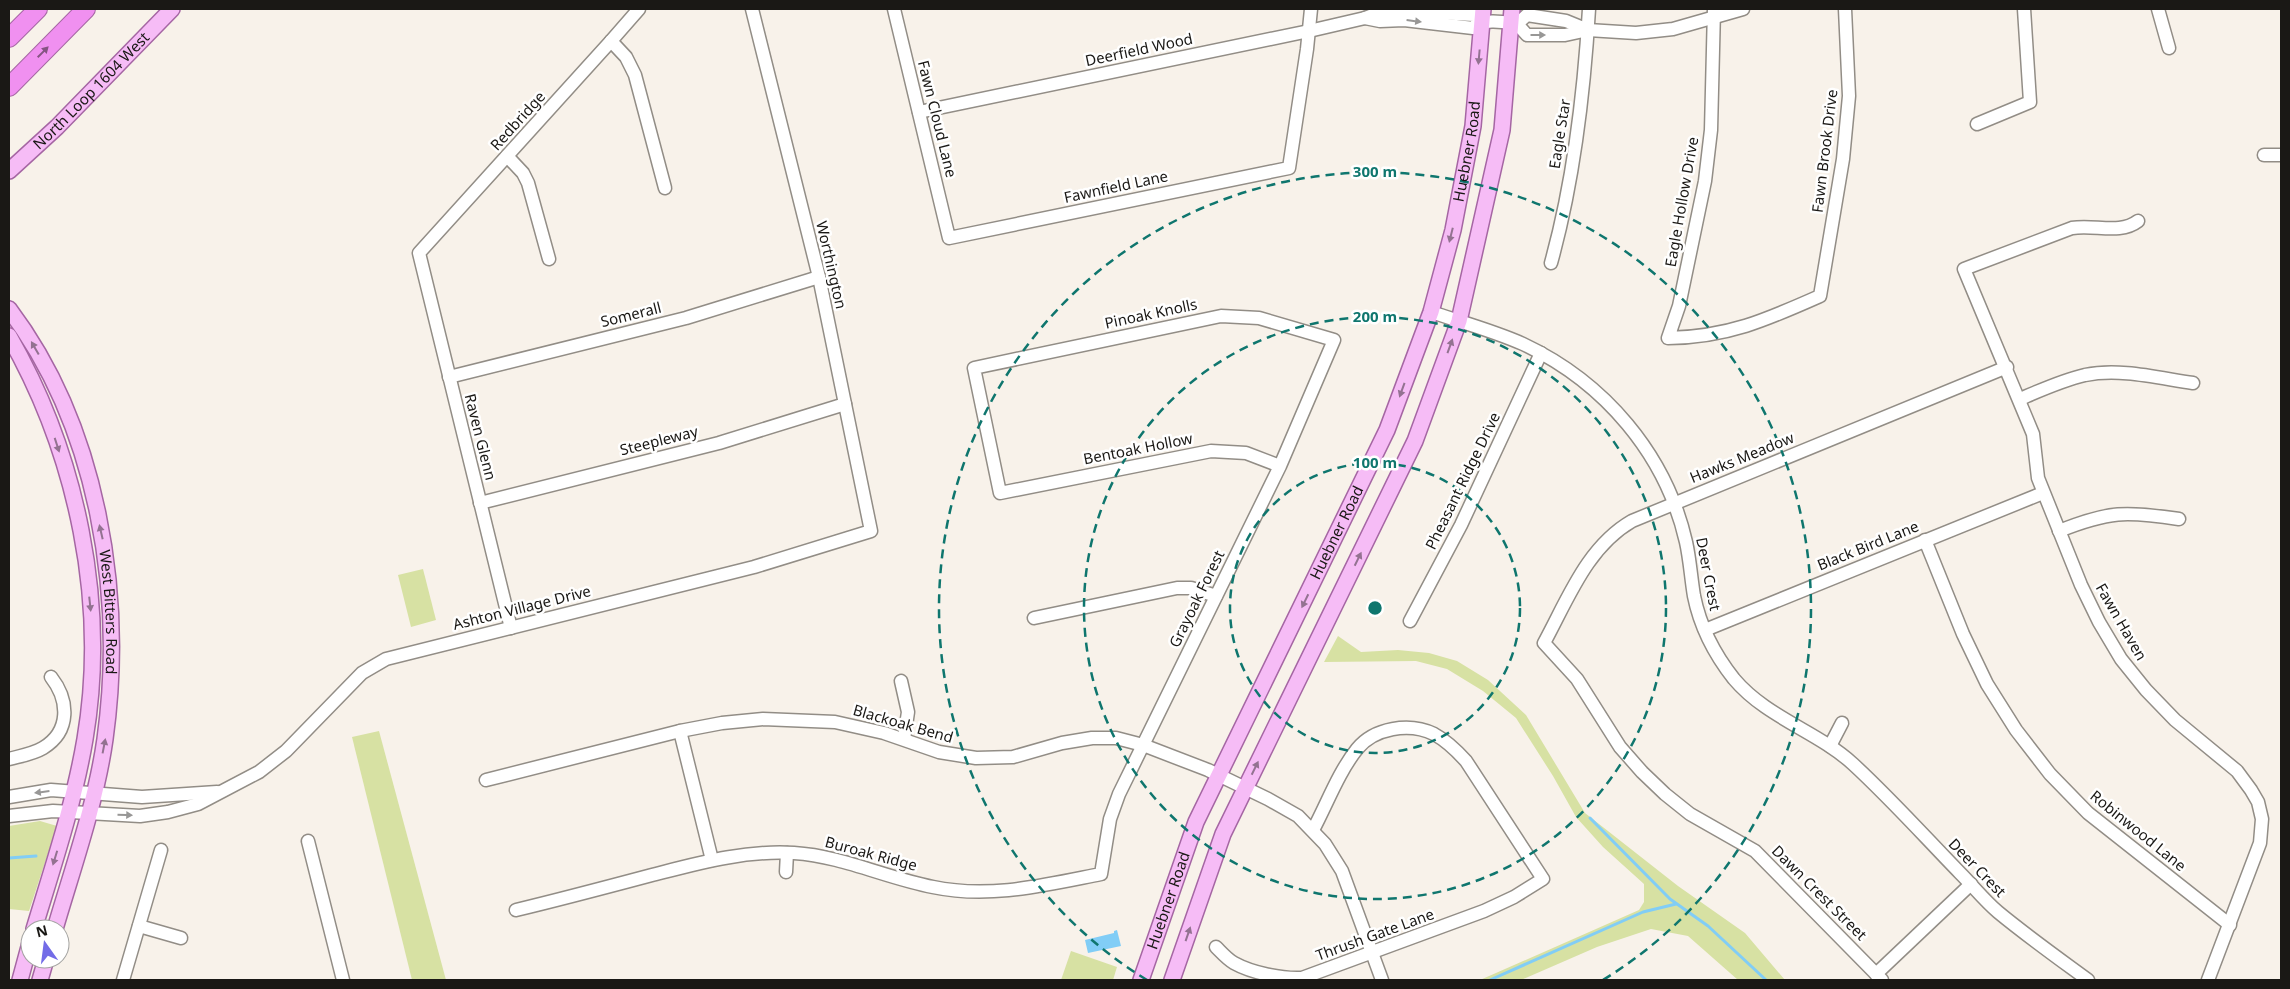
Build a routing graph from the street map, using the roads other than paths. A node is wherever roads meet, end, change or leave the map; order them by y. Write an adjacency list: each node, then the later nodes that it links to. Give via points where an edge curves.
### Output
1 (38, 9): 18 (highway)
2 (86, 9): 21 (highway, one-way to 2)
3 (172, 9): 24 (main road, North Loop 1604 West)
4 (639, 9): 19 (street, Redbridge)
5 (752, 9): 36 (street, Worthington)
6 (894, 9): 22 (street, Fawn Cloud Lane)
7 (1311, 9): 17 (street)
8 (1589, 9): 16 (street, Eagle Star)
9 (1743, 9): 13 (street)
10 (1845, 9): 41 (street, Fawn Brook Drive, via 1849,96 1843,159 1820,296 1744,328 1695,338)
11 (2024, 9): 23 (street, via 2030,102)
12 (2158, 9): 20 (street)
13 (1714, 13): 16 (street, via 1696,24 1665,30 1636,33); 41 (street, Eagle Hollow Drive, via 1711,130 1705,181 1679,306)
14 (1481, 18): 15 (street); 17 (street, Deerfield Wood, via 1393,9); 38 (main road, Huebner Road, one-way to 38, via 1473,126 1453,230)
15 (1513, 18): 16 (street, via 1527,16 1566,22); 16 (street, one-way to 16, via 1527,35 1565,35); 39 (main road, Huebner Road, via 1502,130)
16 (1588, 30): 35 (street, Eagle Star, via 1581,115 1563,217)
17 (1309, 31): 22 (street, Deerfield Wood); 32 (street, Fawnfield Lane, via 1289,168)
18 (9, 38)
19 (612, 41): 27 (street, Redbridge); 30 (street, via 626,57 635,75)
20 (2169, 48)
21 (9, 87)
22 (919, 112): 32 (street, Fawn Cloud Lane)
23 (1977, 124)
24 (29, 152): 28 (main road); 29 (main road, North Loop 1604 West)
25 (2264, 155): 26 (street)
26 (2281, 155)
27 (508, 156): 33 (street, Redbridge); 34 (street, via 528,183)
28 (9, 167)
29 (9, 171)
30 (665, 188)
31 (2138, 221): 44 (street, Fawn Haven, via 2122,229 2072,228 1964,269)
32 (949, 238)
33 (419, 253): 45 (street, Raven Glenn)
34 (549, 259)
35 (1550, 263)
36 (818, 277): 45 (street, Somerall, via 686,318); 50 (street, Worthington)
37 (9, 309): 47 (main road, West Bitters Road, one-way to 37, via 26,332)
38 (1430, 312): 39 (street, Deer Crest); 74 (main road, Huebner Road, one-way to 74, via 1387,430)
39 (1459, 321): 43 (street, Deer Crest); 76 (main road, Huebner Road, one-way to 39, via 1415,441)
40 (9, 336): 49 (main road, West Bitters Road)
41 (1668, 338)
42 (1334, 340): 51 (street, Grayoak Forest); 52 (street, Pinoak Knolls, via 1259,318 1228,316 974,368)
43 (1541, 353): 55 (street, Deer Crest, via 1574,373 1619,413 1654,461); 62 (street, Pheasant Ridge Drive, via 1461,525)
44 (2007, 368): 48 (street, Fawn Haven); 55 (street, Hawks Meadow)
45 (449, 377): 54 (street, Raven Glenn)
46 (2193, 383): 48 (street, via 2134,374 2102,373 2072,378)
47 (56, 389): 49 (street); 79 (main road, West Bitters Road, one-way to 47, via 105,740 110,693 111,609 103,543 89,479)
48 (2020, 399): 53 (street, Fawn Haven, via 2034,434 2038,478)
49 (40, 400): 78 (main road, West Bitters Road, one-way to 78, via 70,484 84,546 91,610 92,674 86,737)
50 (845, 404): 54 (street, Steepleway, via 719,443); 57 (street, Worthington)
51 (1280, 466): 52 (street, Bentoak Hollow, via 1246,453 1211,451); 60 (street, Grayoak Forest)
52 (1000, 493)
53 (2043, 493): 58 (street, Fawn Haven); 59 (street, Black Bird Lane)
54 (480, 503): 63 (street, Raven Glenn)
55 (1674, 503): 64 (street, Deer Crest, via 1686,543 1694,596); 65 (street, Hawks Meadow, via 1632,521 1604,542 1590,560)
56 (2179, 519): 58 (street, via 2119,513)
57 (871, 531): 63 (street, Ashton Village Drive, via 754,567)
58 (2059, 531): 97 (street, Fawn Haven, via 2099,622 2121,659 2175,720 2237,771 2258,802 2263,828 2260,843)
59 (1925, 540): 64 (street, Black Bird Lane); 97 (street, Robinwood Lane, via 1987,684 2016,730 2050,774 2088,813)
60 (1216, 596): 61 (street, via 1191,588 1177,588); 71 (street, Grayoak Forest)
61 (1034, 618)
62 (1410, 621)
63 (511, 628): 77 (street, Ashton Village Drive, via 395,657 370,668 286,751 259,772)
64 (1705, 630): 72 (street, Deer Crest, via 1724,666 1750,695 1780,718)
65 (1544, 643): 102 (street, Dawn Crest Street, via 1577,679 1620,747 1642,772 1690,814 1755,851)
66 (51, 677): 73 (street, via 63,695 65,716 62,726 56,737 42,749)
67 (901, 681): 70 (street, via 908,712)
68 (1842, 723): 72 (street)
69 (680, 731): 70 (street, Blackoak Bend, via 722,722 805,719 843,724); 75 (street, Blackoak Bend); 90 (street)
70 (904, 739): 71 (street, Blackoak Bend, via 939,752 976,758 1013,757 1092,738 1116,738)
71 (1143, 745): 74 (street, Blackoak Bend); 92 (street, Grayoak Forest, via 1110,819)
72 (1830, 746): 93 (street, Deer Crest, via 1854,764)
73 (9, 759)
74 (1218, 776): 76 (street, Blackoak Bend); 105 (main road, Huebner Road, via 1196,822)
75 (486, 780)
76 (1245, 789): 86 (street, Blackoak Bend, via 1298,816); 106 (main road, Huebner Road, one-way to 76, via 1223,834)
77 (222, 791): 80 (street, Ashton Village Drive); 84 (street, Ashton Village Drive, via 198,804)
78 (75, 792): 79 (street, Ashton Village Drive); 81 (street, Ashton Village Drive, one-way to 81, via 51,790); 82 (main road, West Bitters Road)
79 (93, 794): 80 (street, Ashton Village Drive); 83 (main road, West Bitters Road)
80 (159, 796): 84 (street)
81 (9, 797)
82 (69, 811): 83 (street, Ashton Village Drive); 85 (street, Ashton Village Drive); 95 (main road, West Bitters Road, one-way to 95)
83 (89, 813): 84 (street, Ashton Village Drive, one-way to 84, via 140,816); 96 (main road, West Bitters Road)
84 (161, 813)
85 (9, 815)
86 (1313, 830): 101 (street, Blackoak Bend, via 1342,871); 101 (street, Thrush Gate Lane, via 1358,748 1374,736 1394,729 1422,730 1453,747 1466,761 1543,879 1498,905)
87 (308, 841): 104 (street)
88 (161, 850): 98 (street)
89 (788, 853): 90 (street, Buroak Ridge, via 739,855); 91 (street); 92 (street, Buroak Ridge, via 822,856 904,881 967,891 1036,888)
90 (712, 860): 94 (street, Buroak Ridge)
91 (786, 872)
92 (1102, 874)
93 (1971, 884): 102 (street); 108 (street, Deer Crest, via 1998,912)
94 (516, 910)
95 (37, 919)
96 (58, 919)
97 (2230, 925): 109 (street, Fawn Haven)
98 (139, 926): 99 (street); 103 (street)
99 (181, 938)
100 (1216, 947): 101 (street, Thrush Gate Lane, via 1234,963 1289,978 1316,974)
101 (1372, 954): 107 (street, Blackoak Bend)
102 (1879, 977)
103 (122, 980)
104 (343, 980)
105 (1141, 980)
106 (1172, 980)
107 (1382, 980)
108 (2088, 980)
109 (2208, 980)

